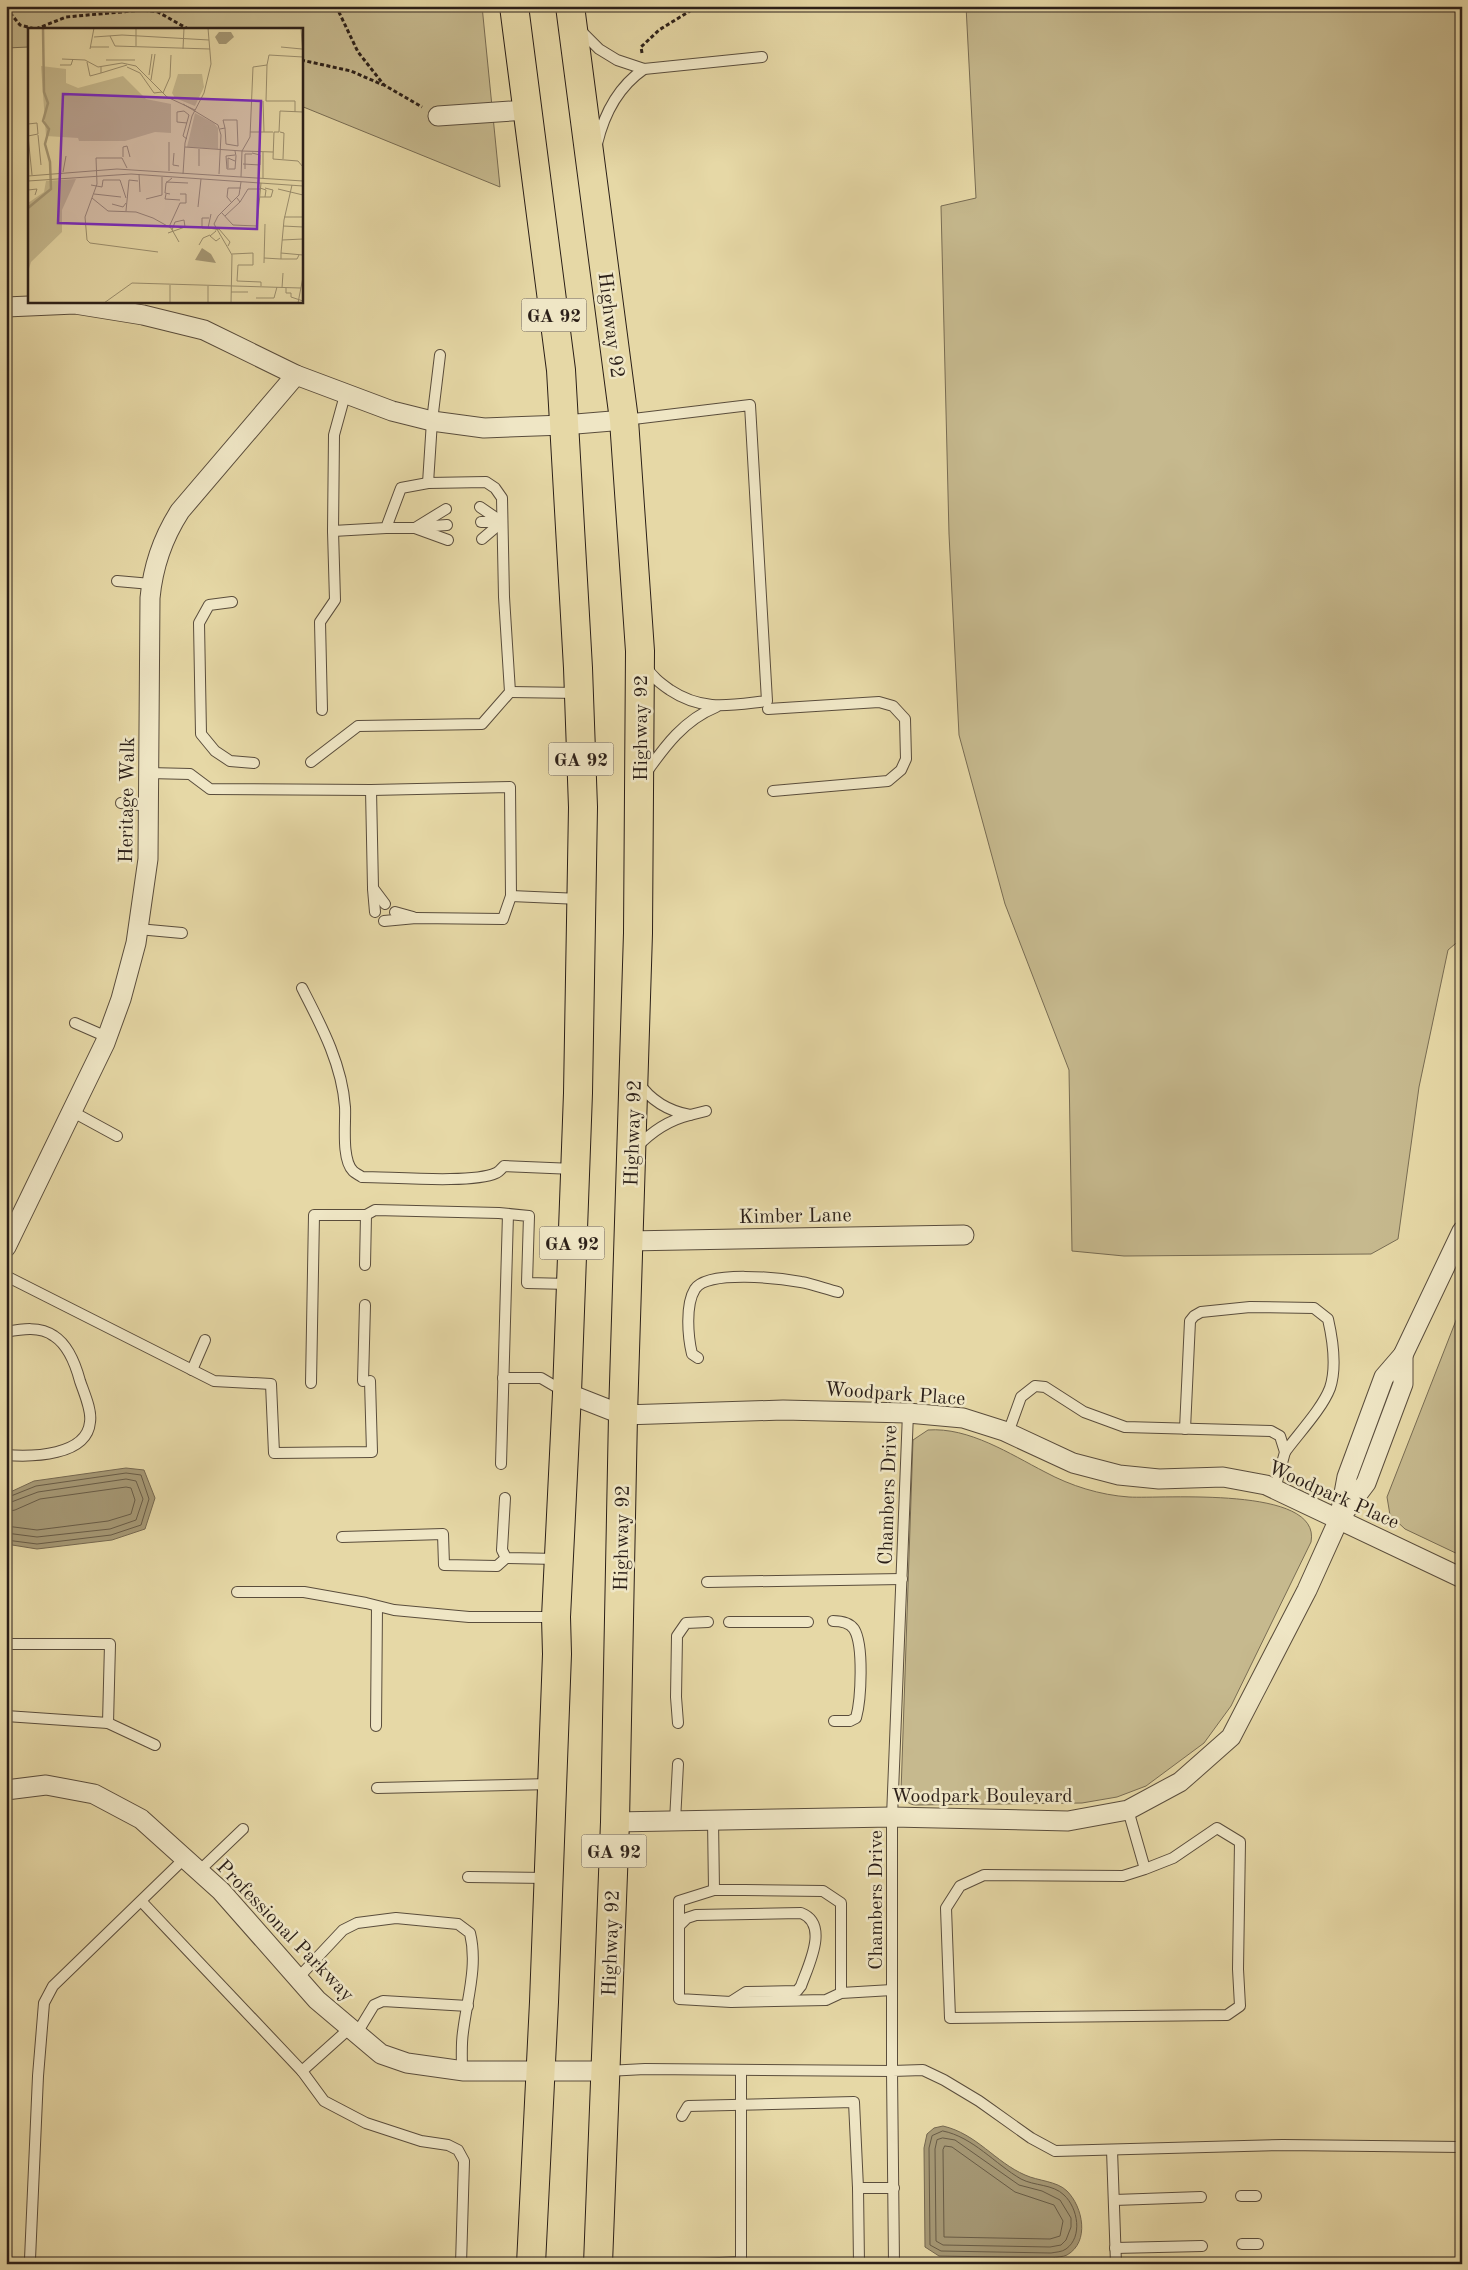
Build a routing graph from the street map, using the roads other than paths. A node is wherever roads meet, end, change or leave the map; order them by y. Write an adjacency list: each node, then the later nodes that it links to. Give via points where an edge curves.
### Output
1 (514, 6): 5 (main road, GA 92)
2 (571, 11): 4 (lane, via 585,36 599,49 617,60); 7 (main road, Highway 92 / GA 92)
3 (762, 57): 4 (lane)
4 (644, 68): 7 (lane, via 631,78 613,101)
5 (528, 110): 6 (street); 14 (main road, GA 92, via 561,370)
6 (438, 116)
7 (592, 166): 12 (main road, Highway 92 / GA 92)
8 (6, 307): 10 (street, via 75,304 143,315 204,330)
9 (440, 355): 13 (lane)
10 (296, 375): 11 (street); 27 (street, Heritage Walk, via 180,511 156,560)
11 (346, 395): 13 (street); 23 (lane, via 334,435)
12 (624, 420): 14 (street); 29 (main road, Highway 92 / GA 92); 32 (lane, via 750,405 767,701)
13 (432, 421): 14 (street, via 484,428); 15 (lane)
14 (564, 425): 31 (main road, GA 92)
15 (428, 483): 19 (lane, via 486,482 502,498); 21 (lane, via 401,488)
16 (480, 507): 19 (lane)
17 (446, 509): 22 (lane)
18 (481, 522): 19 (lane)
19 (502, 522): 24 (lane); 30 (lane)
20 (447, 525): 22 (lane)
21 (386, 528): 22 (lane); 23 (lane)
22 (415, 528): 25 (lane)
23 (333, 531): 34 (lane, via 335,600 320,622)
24 (482, 539)
25 (448, 540)
26 (117, 581): 27 (lane)
27 (151, 584): 37 (street, Heritage Walk)
28 (232, 602): 35 (lane, via 209,605 199,623 201,734 230,761)
29 (640, 652): 32 (lane, via 648,668 663,685 696,703); 38 (main road, Highway 92 / GA 92)
30 (510, 692): 31 (lane); 36 (lane, via 482,724 358,726)
31 (579, 692): 45 (main road, GA 92)
32 (720, 706): 38 (lane, via 696,717 677,733)
33 (768, 709): 40 (lane, via 879,702 894,706 905,719 906,759 901,770 888,781)
34 (322, 710)
35 (254, 762)
36 (311, 762)
37 (149, 773): 39 (lane, via 190,774 210,789); 42 (street, Heritage Walk)
38 (640, 782): 56 (main road, Highway 92 / GA 92)
39 (371, 790): 43 (lane); 44 (lane, via 510,787)
40 (772, 791)
41 (121, 803): 42 (lane)
42 (149, 806): 51 (street, Heritage Walk, via 148,860)
43 (373, 888): 46 (lane); 47 (lane)
44 (511, 896): 45 (lane); 49 (lane, via 503,919)
45 (581, 900): 62 (main road, GA 92)
46 (384, 904)
47 (375, 912)
48 (395, 912): 49 (lane)
49 (416, 918): 50 (lane)
50 (384, 921)
51 (138, 929): 52 (lane); 55 (street, Heritage Walk, via 130,972)
52 (182, 933)
53 (302, 988): 62 (lane, via 327,1036 345,1105 346,1154 353,1171 362,1177 476,1178 496,1173 504,1166)
54 (75, 1023): 55 (lane)
55 (107, 1037): 57 (street, Heritage Walk)
56 (634, 1075): 59 (lane, via 650,1096 663,1106); 61 (main road, Highway 92 / GA 92)
57 (73, 1112): 60 (lane); 68 (street, Heritage Walk)
58 (706, 1112): 59 (lane)
59 (690, 1115): 61 (lane, via 663,1126 637,1147)
60 (116, 1136)
61 (632, 1158): 67 (main road, Highway 92 / GA 92)
62 (575, 1169): 71 (main road, GA 92)
63 (508, 1214): 64 (lane, via 375,1210); 71 (lane, via 529,1216 526,1283); 78 (lane)
64 (366, 1215): 69 (lane); 79 (lane, via 314,1215)
65 (1462, 1231): 90 (street, Woodpark Boulevard, via 1403,1355 1403,1384 1366,1483)
66 (964, 1235): 67 (street, Kimber Lane)
67 (628, 1240): 82 (main road, Highway 92 / GA 92)
68 (6, 1247)
69 (365, 1265)
70 (6, 1276): 77 (lane)
71 (571, 1284): 80 (main road, GA 92)
72 (838, 1292): 76 (lane, via 777,1279 720,1278 705,1282 696,1288 690,1302 690,1345 692,1354)
73 (365, 1305): 77 (lane, via 372,1452 274,1453 271,1384 223,1382)
74 (6, 1332): 86 (lane, via 25,1328 55,1336 69,1352 91,1421 83,1440 74,1446 36,1456)
75 (205, 1340): 77 (lane)
76 (698, 1358)
77 (192, 1370)
78 (503, 1378): 80 (lane, via 541,1378); 87 (lane)
79 (311, 1383)
80 (567, 1393): 82 (street, Woodpark Place); 93 (main road, GA 92)
81 (908, 1413): 82 (street, Woodpark Place, via 783,1410); 84 (street, Woodpark Place, via 963,1418); 95 (lane, Chambers Drive)
82 (623, 1415): 119 (main road, Highway 92 / GA 92)
83 (1185, 1429): 84 (lane, via 1125,1427 1084,1412 1045,1387 1035,1386 1021,1397); 85 (lane, via 1271,1431 1280,1436); 85 (lane, via 1190,1321 1194,1316 1201,1312 1250,1307 1314,1308 1328,1319 1331,1331 1330,1389)
84 (1008, 1433): 88 (street, Woodpark Place, via 1073,1463 1119,1475 1158,1479 1223,1477)
85 (1285, 1452): 88 (lane)
86 (6, 1455)
87 (501, 1464)
88 (1276, 1489): 90 (street, Woodpark Place)
89 (505, 1498): 92 (lane, via 502,1550)
90 (1339, 1519): 94 (street, Woodpark Place); 115 (street, Woodpark Boulevard, via 1307,1590 1231,1737 1180,1782)
91 (342, 1537): 92 (lane, via 443,1534 444,1565 497,1566)
92 (506, 1558): 93 (lane)
93 (558, 1559): 99 (main road, GA 92)
94 (1462, 1578)
95 (902, 1579): 96 (lane); 116 (lane, Chambers Drive)
96 (707, 1582)
97 (237, 1592): 98 (lane, via 304,1592 366,1602)
98 (377, 1607): 99 (lane, via 470,1617); 109 (lane)
99 (556, 1617): 112 (main road, GA 92)
100 (833, 1621): 106 (lane, via 848,1624 854,1629 859,1643 859,1707 856,1718)
101 (708, 1622): 108 (lane, via 686,1623 677,1636)
102 (729, 1622): 103 (lane)
103 (808, 1622)
104 (6, 1644): 107 (lane, via 110,1644)
105 (6, 1716): 107 (lane)
106 (834, 1722)
107 (108, 1723): 110 (lane)
108 (678, 1724)
109 (376, 1726)
110 (155, 1746)
111 (678, 1764): 118 (lane)
112 (552, 1784): 113 (lane); 125 (main road, GA 92)
113 (377, 1788)
114 (6, 1790): 121 (street, Professional Parkway, via 46,1785 94,1794 142,1819)
115 (1128, 1810): 116 (street, Woodpark Boulevard, via 1068,1821); 122 (lane)
116 (892, 1817): 117 (street, Woodpark Boulevard); 130 (lane, Chambers Drive)
117 (713, 1820): 118 (street, Woodpark Boulevard); 126 (lane)
118 (675, 1821): 119 (street, Woodpark Boulevard)
119 (615, 1822): 138 (main road, Highway 92 / GA 92)
120 (243, 1829): 123 (lane)
121 (185, 1858): 123 (street, Professional Parkway); 127 (lane)
122 (1145, 1870): 122 (lane, via 1123,1876 984,1875 960,1886 946,1908 950,2018 1227,2015 1240,2006 1240,1842 1218,1828 1173,1858)
123 (200, 1871): 129 (street, Professional Parkway, via 222,1891)
124 (468, 1877): 125 (lane)
125 (548, 1878): 140 (main road, GA 92)
126 (714, 1890): 128 (lane, via 679,1901); 131 (lane, via 823,1892 841,1903)
127 (142, 1902): 136 (lane); 156 (lane, via 53,1986 44,2003 37,2097)
128 (679, 1926): 132 (lane, via 679,1999); 132 (lane, via 696,1915 801,1913 809,1916 815,1927 816,1940 797,1991 746,1992)
129 (298, 1978): 133 (lane, via 343,1930 357,1923 396,1918 458,1924 470,1933 473,1946); 134 (street, Professional Parkway, via 317,2000)
130 (892, 1990): 131 (lane); 139 (lane, Chambers Drive)
131 (841, 1993): 132 (lane, via 826,2000)
132 (731, 2002)
133 (468, 2006): 134 (lane, via 383,2001 374,2005); 137 (lane, via 462,2034)
134 (354, 2030): 136 (lane); 137 (street, Professional Parkway, via 381,2054 432,2068)
135 (742, 2070): 138 (lane); 139 (lane); 141 (lane)
136 (302, 2071): 157 (lane, via 324,2100 366,2123 458,2150 464,2161)
137 (462, 2071): 140 (street, Professional Parkway)
138 (606, 2071): 140 (street, Professional Parkway); 159 (main road, Highway 92 / GA 92)
139 (892, 2071): 144 (lane, via 923,2070 944,2080 1055,2151); 146 (lane, Chambers Drive)
140 (541, 2072): 158 (main road, GA 92)
141 (741, 2104): 142 (lane, via 688,2106); 145 (lane, via 854,2102); 155 (lane)
142 (682, 2116)
143 (1462, 2147): 144 (lane, via 1283,2145)
144 (1112, 2150): 150 (lane)
145 (858, 2188): 146 (lane); 161 (lane)
146 (894, 2188): 162 (lane, Chambers Drive)
147 (1241, 2196): 148 (lane)
148 (1256, 2196)
149 (1201, 2197): 150 (lane)
150 (1114, 2200): 154 (lane)
151 (1242, 2244): 152 (lane)
152 (1258, 2244)
153 (1202, 2246): 154 (lane)
154 (1115, 2248): 163 (lane)
155 (740, 2263): 160 (lane)
156 (32, 2264)
157 (461, 2264)
158 (531, 2264)
159 (598, 2264)
160 (698, 2264)
161 (859, 2264)
162 (894, 2264)
163 (1116, 2264)

